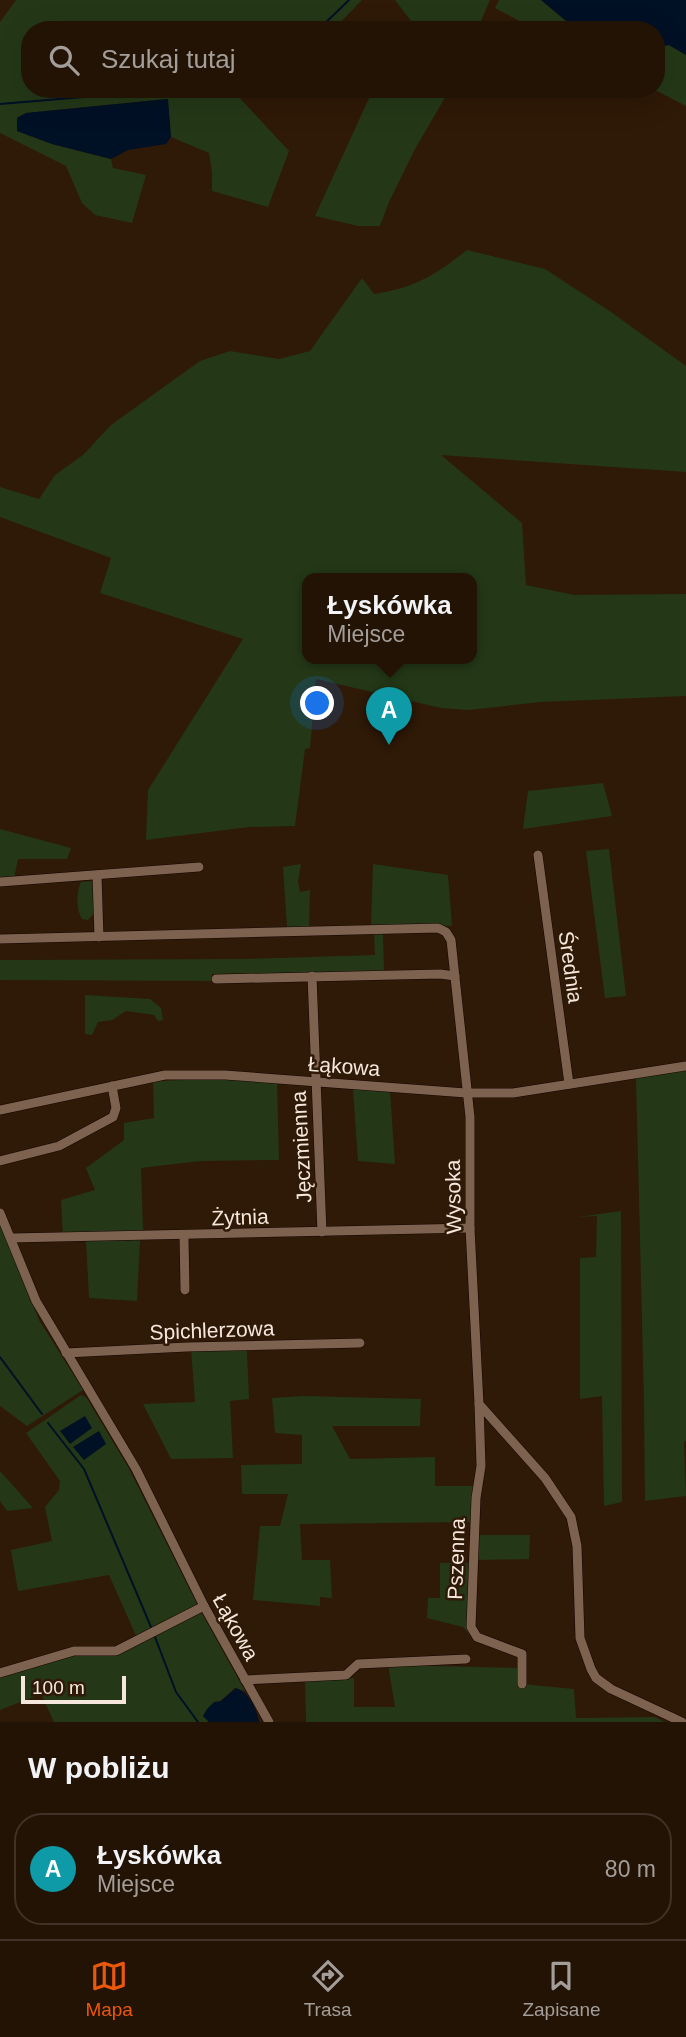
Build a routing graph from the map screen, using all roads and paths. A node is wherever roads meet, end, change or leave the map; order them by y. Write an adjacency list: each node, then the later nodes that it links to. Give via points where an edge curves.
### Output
1 (538, 855): 12 (street, Średnia)
2 (199, 867): 3 (street)
3 (97, 875): 4 (street); 5 (street)
4 (0, 883)
5 (99, 937): 6 (street, Wysoka); 8 (street, Wysoka, via 438,928 451,940)
6 (0, 939)
7 (312, 976): 8 (street); 9 (street); 11 (street, Jęczmienna)
8 (455, 976): 14 (street, Wysoka)
9 (216, 979)
10 (686, 1066): 12 (street, Łąkowa)
11 (315, 1081): 13 (street, Łąkowa, via 194,1074); 14 (street, Łąkowa); 19 (street, Jęczmienna)
12 (569, 1084): 14 (street, Łąkowa, via 513,1093)
13 (112, 1086): 15 (street, Łąkowa); 16 (street, via 113,1117 59,1146)
14 (466, 1093): 18 (street, Wysoka)
15 (0, 1110)
16 (0, 1161)
17 (0, 1213): 21 (street, Łąkowa)
18 (471, 1228): 19 (street, Żytnia); 25 (street, Wysoka)
19 (322, 1232): 20 (street, Żytnia)
20 (184, 1236): 21 (street, Żytnia); 22 (street)
21 (11, 1238): 24 (street, Łąkowa, via 36,1301)
22 (185, 1290)
23 (360, 1343): 24 (street, Spichlerzowa)
24 (66, 1353): 26 (street, Łąkowa, via 136,1469)
25 (479, 1404): 30 (street, Pszenna, via 481,1466 471,1627 477,1637 522,1654); 32 (street, via 545,1478 570,1517 577,1546 580,1638 596,1678)
26 (204, 1606): 28 (street, via 116,1651 74,1651); 29 (street, Łąkowa)
27 (466, 1659): 29 (street, via 358,1664 346,1675)
28 (0, 1673)
29 (245, 1680): 31 (street, Łąkowa)
30 (522, 1684)
31 (269, 1722)
32 (682, 1722)

